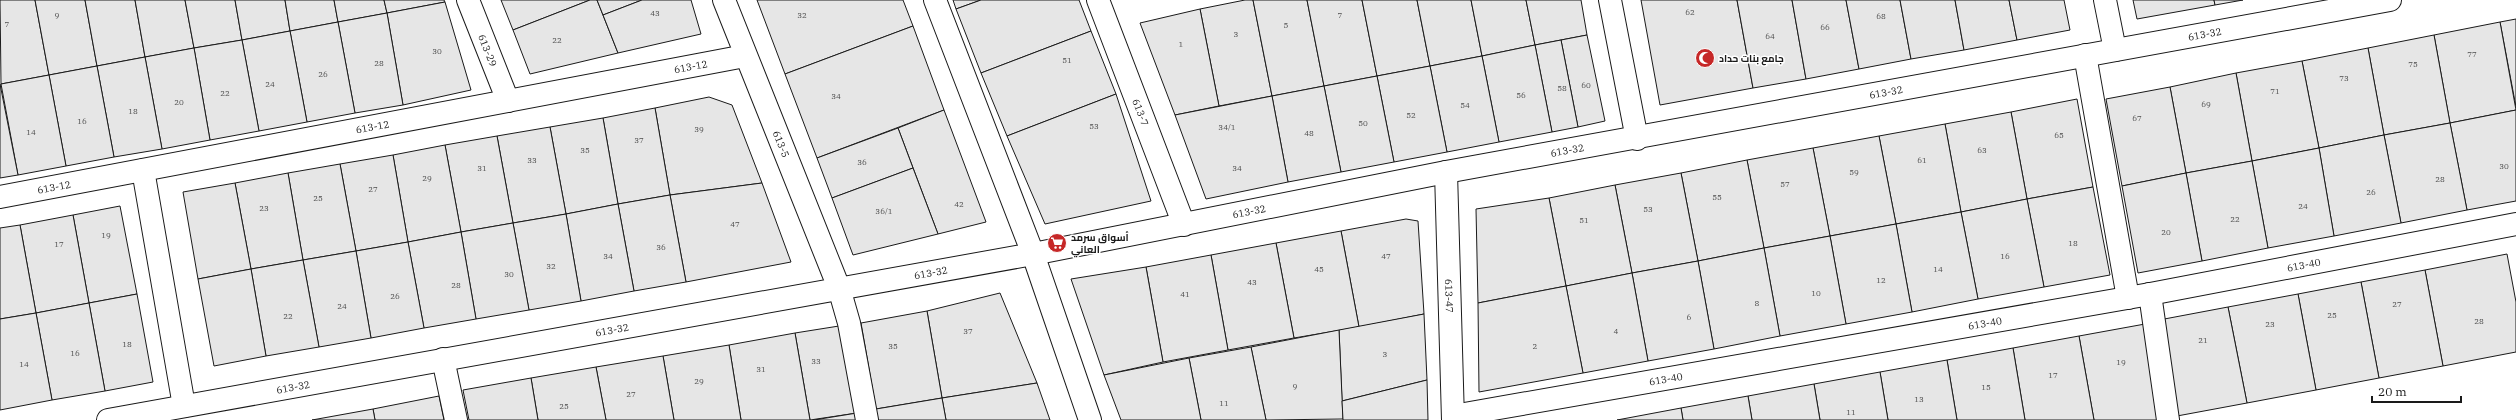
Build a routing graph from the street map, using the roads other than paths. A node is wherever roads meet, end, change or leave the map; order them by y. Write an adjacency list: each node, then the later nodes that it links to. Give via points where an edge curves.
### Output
1 (468, 0): 11 (street, 613-29)
2 (724, 0): 10 (street, 613-5)
3 (935, 0): 18 (street)
4 (1098, 0): 17 (street, 613-7)
5 (1610, 0): 12 (street)
6 (2105, 0): 8 (street)
7 (2390, 0): 8 (street, 613-32)
8 (2115, 50): 9 (street, 613-32)
9 (2085, 55): 12 (street, 613-32); 21 (street)
10 (745, 56): 11 (street, 613-12); 19 (street, 613-5)
11 (508, 101): 13 (street, 613-12)
12 (1637, 139): 14 (street, 613-32)
13 (143, 170): 15 (street, 613-12); 23 (street)
14 (1446, 172): 17 (street, 613-32); 24 (street, 613-47)
15 (0, 197)
16 (2516, 224): 20 (street, 613-40)
17 (1184, 225): 18 (street, 613-32)
18 (1033, 254): 19 (street, 613-32); 28 (street)
19 (839, 288): 22 (street, 613-32); 27 (street, 613-5, via 849,323)
20 (2150, 294): 21 (street, 613-40); 29 (street)
21 (2128, 298): 24 (street, 613-40)
22 (443, 359): 23 (street, 613-32); 26 (street)
23 (184, 406): 25 (street, 613-32)
24 (1453, 418)
25 (108, 420)
26 (456, 420)
27 (867, 420)
28 (1090, 420)
29 (2168, 420)

